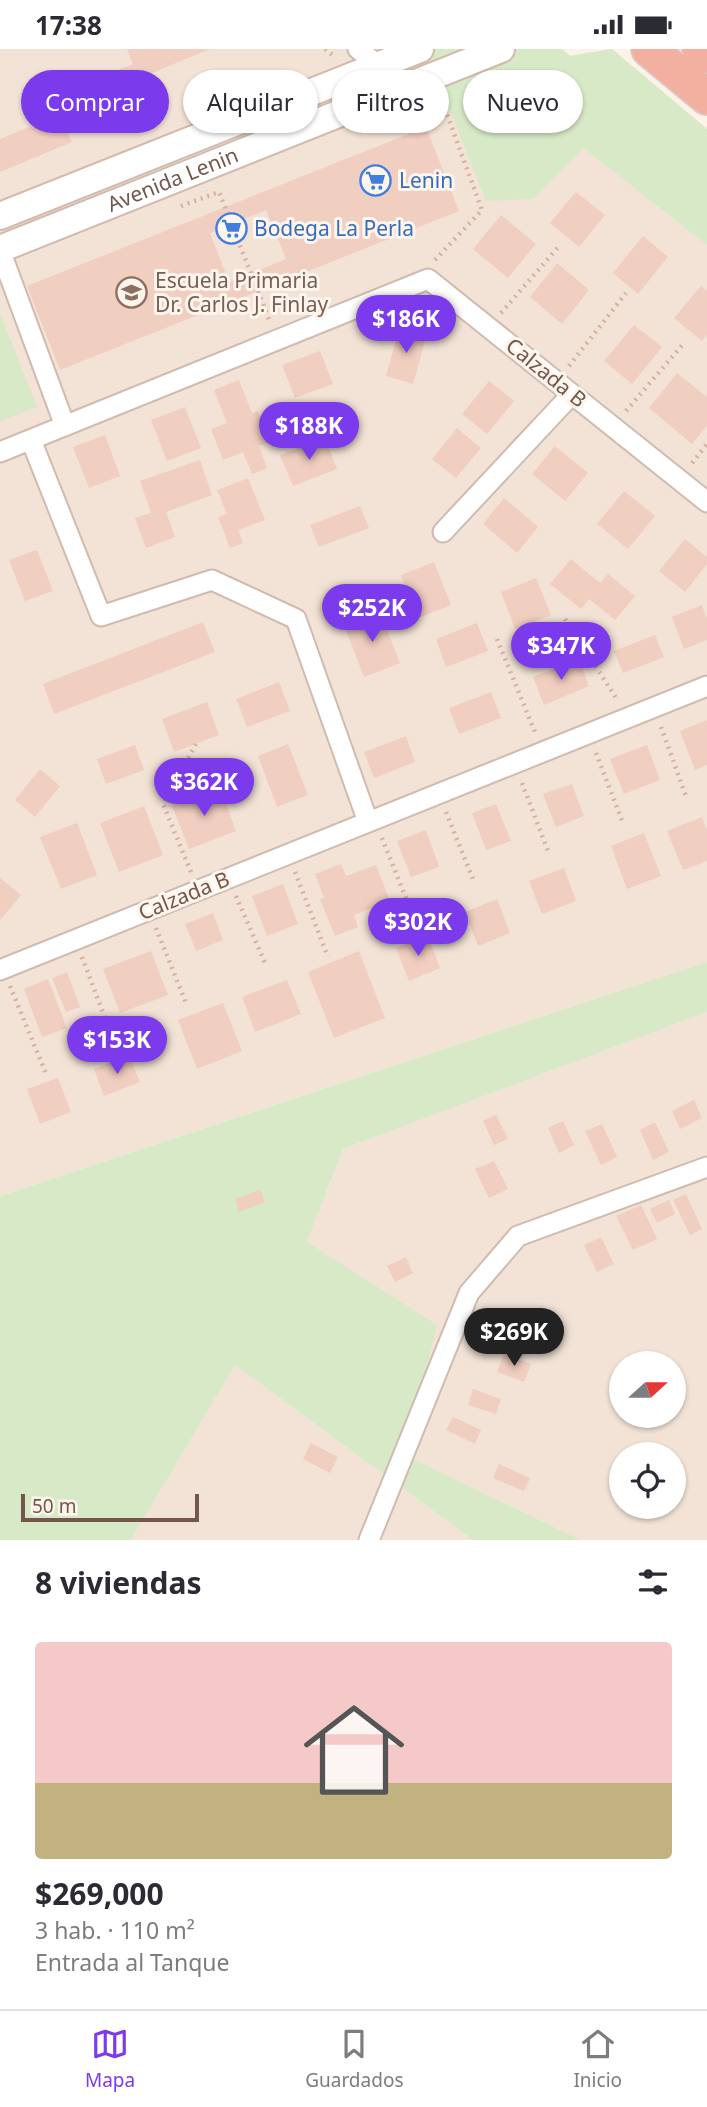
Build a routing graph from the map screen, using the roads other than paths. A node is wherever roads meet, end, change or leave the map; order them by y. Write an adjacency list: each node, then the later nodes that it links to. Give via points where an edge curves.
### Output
1 (420, 49): 6 (street, Avenida Lenin)
2 (501, 49): 8 (street, Avenida Lenin)
3 (649, 49): 9 (highway)
4 (699, 49): 5 (highway)
5 (707, 55)
6 (368, 57): 7 (street); 11 (street, Avenida Lenin)
7 (384, 70)
8 (448, 70)
9 (707, 97)
10 (332, 117): 12 (street, Avenida Lenin)
11 (0, 216)
12 (0, 249): 14 (street)
13 (572, 394): 14 (street, Calzada B, via 428,279); 17 (street, Calzada B); 18 (street)
14 (65, 426): 15 (street, Calzada B)
15 (31, 440): 16 (street, Calzada B); 20 (street, via 101,616 212,580 296,619)
16 (0, 452)
17 (707, 502)
18 (443, 532)
19 (707, 686): 20 (street, Calzada B)
20 (368, 822): 21 (street, Calzada B)
21 (5, 977)
22 (707, 1167): 23 (street, via 518,1235 469,1293)
23 (369, 1540)

